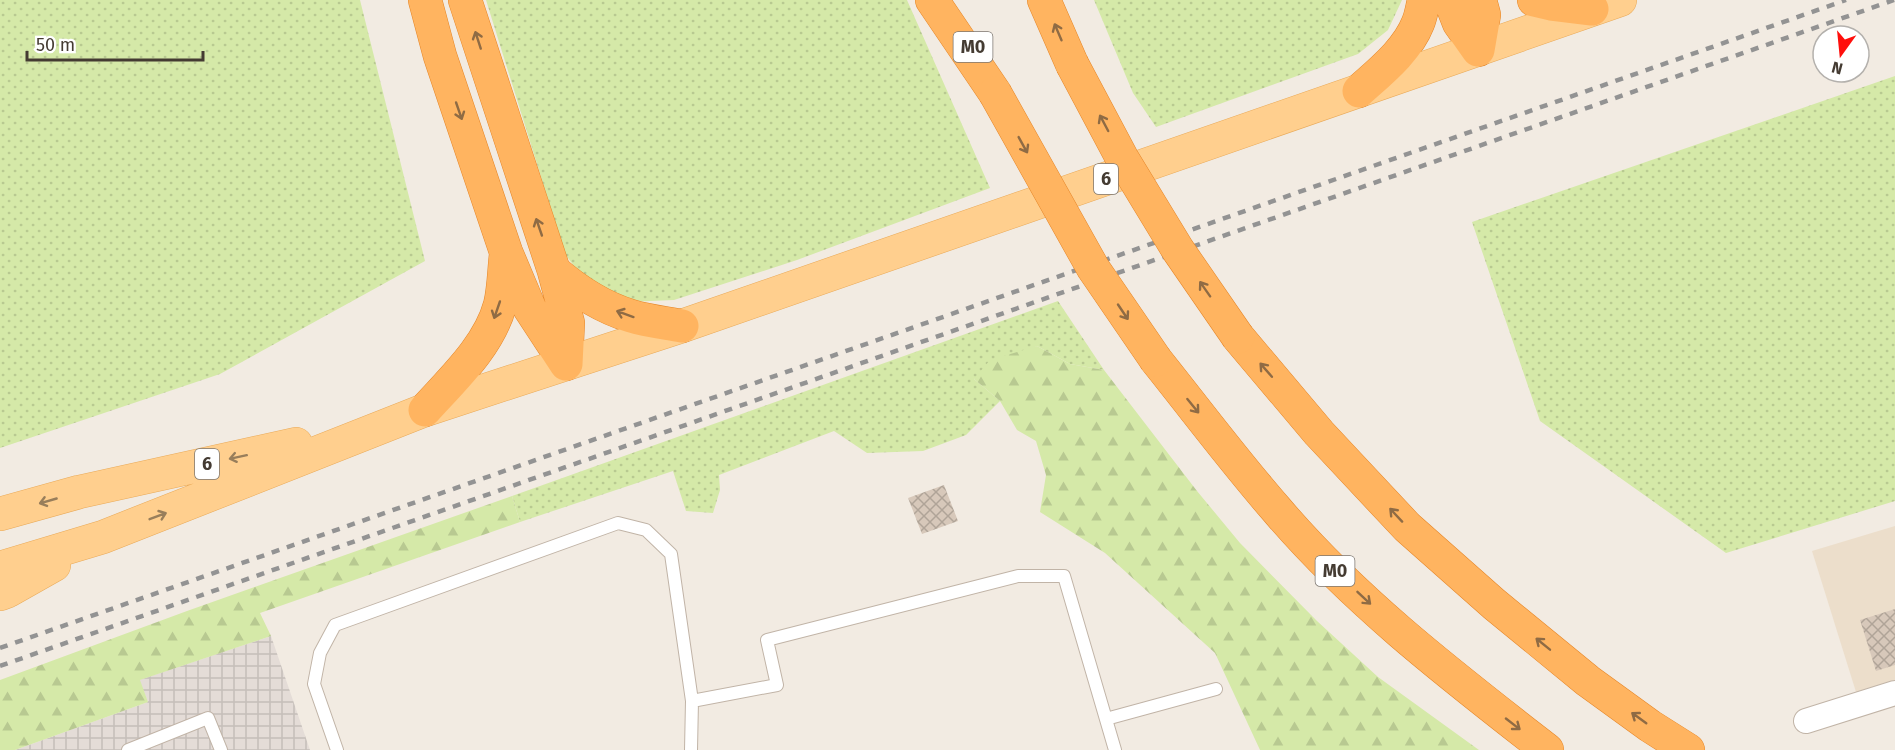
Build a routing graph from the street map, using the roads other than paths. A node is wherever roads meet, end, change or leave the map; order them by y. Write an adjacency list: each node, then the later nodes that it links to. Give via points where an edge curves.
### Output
1 (425, 0): 14 (highway, one-way to 14)
2 (465, 0): 15 (highway, one-way to 2)
3 (932, 0): 13 (highway)
4 (953, 0): 13 (highway, M0)
5 (1044, 0): 34 (highway, one-way to 5, bridge, via 1588,681 1494,604 1407,526 1319,433 1238,338 1178,250 1122,158 1072,64)
6 (1424, 0): 12 (highway, via 1418,24 1409,39)
7 (1450, 0): 11 (highway, via 1459,23)
8 (1480, 0): 11 (highway, via 1484,15)
9 (1534, 0): 10 (highway, via 1551,4)
10 (1606, 4): 11 (main road, 6)
11 (1478, 50): 12 (main road, 6)
12 (1359, 92): 16 (main road, 6)
13 (995, 93): 33 (highway, M0, one-way to 33, bridge, via 1093,268 1156,360 1276,510 1383,616)
14 (506, 252): 17 (highway, via 530,309); 18 (highway, one-way to 18, via 500,305 489,332 468,362)
15 (554, 271): 16 (highway, one-way to 15, via 631,316 595,302); 17 (highway, via 568,323)
16 (682, 326): 17 (main road, 6)
17 (566, 364): 18 (main road, 6)
18 (411, 416): 19 (main road, 6, one-way to 19, via 79,492); 20 (main road, 6, one-way to 18)
19 (0, 514)
20 (104, 537): 21 (main road, 6); 22 (main road)
21 (0, 568)
22 (0, 594)
23 (1216, 689): 26 (lane)
24 (1895, 693): 27 (street)
25 (692, 701): 26 (lane, via 777,685 767,640 1018,576 1064,576); 30 (lane, via 671,554 646,530 618,523 335,625 320,653 314,684); 31 (lane)
26 (1106, 719): 32 (lane)
27 (1806, 721)
28 (128, 750): 29 (lane, via 208,718)
29 (221, 750)
30 (337, 750)
31 (691, 750)
32 (1115, 750)
33 (1547, 750)
34 (1688, 750)

